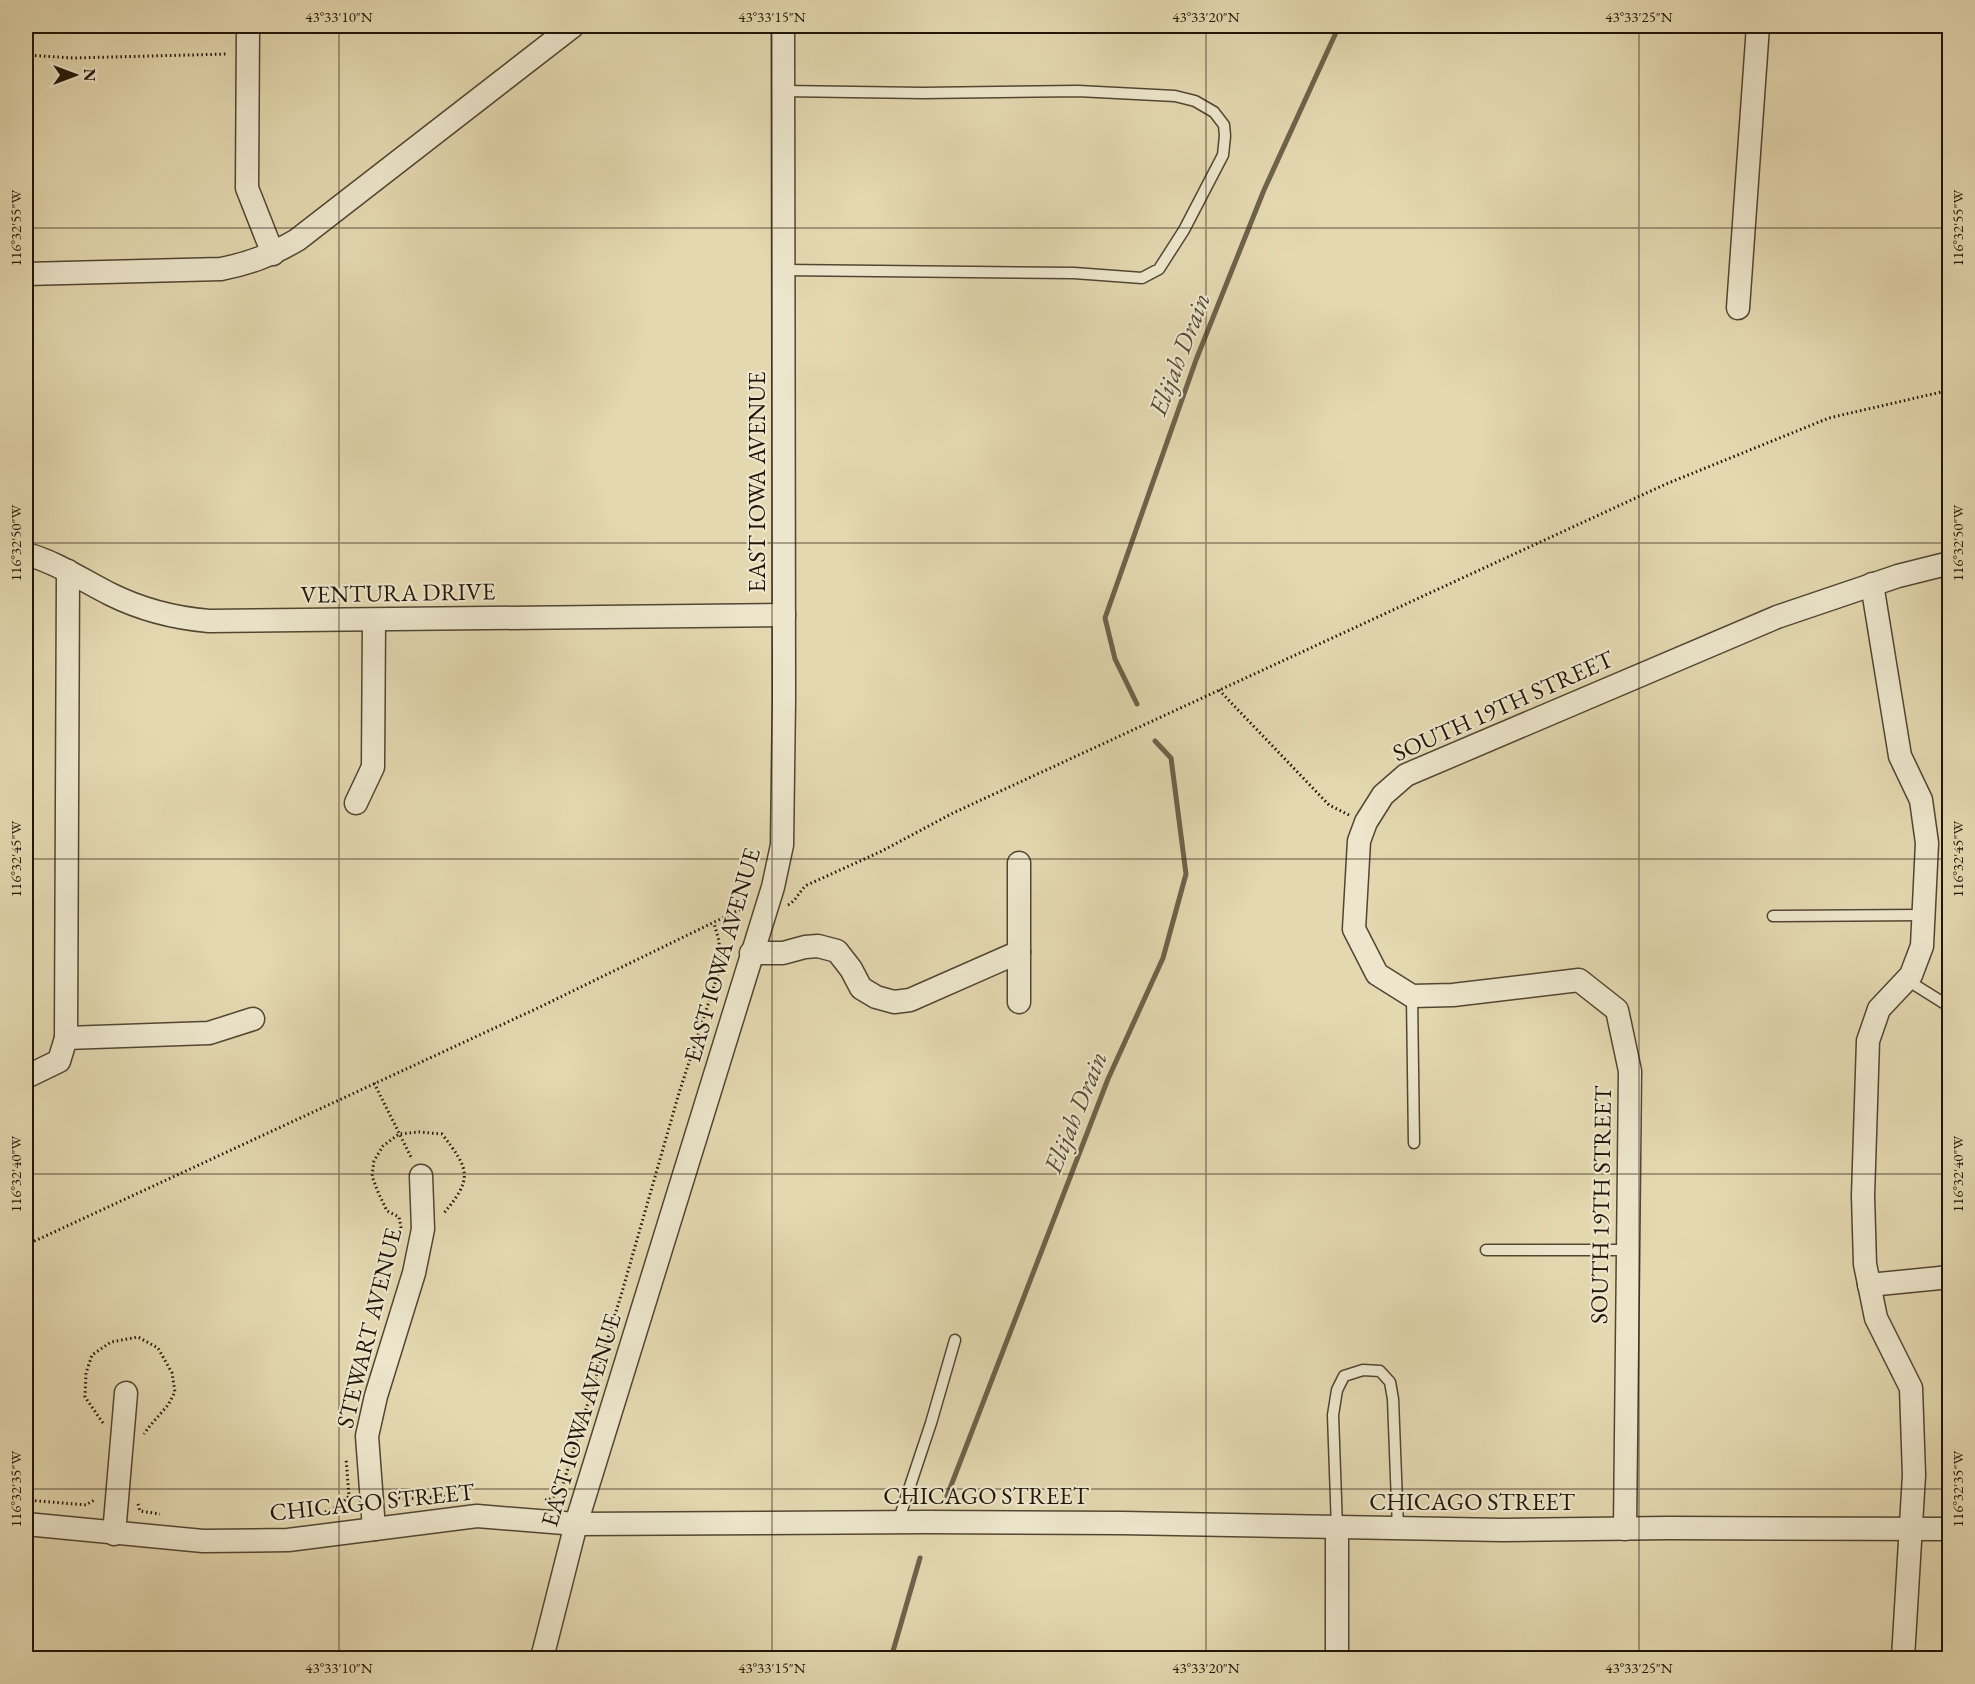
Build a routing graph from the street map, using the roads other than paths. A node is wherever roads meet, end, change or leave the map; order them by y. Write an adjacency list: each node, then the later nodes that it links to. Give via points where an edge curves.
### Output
1 (248, 26): 6 (street, via 247,188)
2 (573, 26): 6 (street, via 297,240)
3 (783, 26): 5 (street, EAST IOWA AVENUE)
4 (1758, 26): 9 (street)
5 (783, 91): 7 (street, EAST IOWA AVENUE); 7 (lane, via 1078,91 1174,96 1215,112 1224,125 1225,136 1223,155 1184,230 1159,269 1142,278 1074,273)
6 (273, 254): 8 (street, via 221,269)
7 (783, 270): 14 (street, EAST IOWA AVENUE)
8 (26, 274)
9 (1738, 308)
10 (26, 554): 12 (street, VENTURA DRIVE)
11 (1950, 563): 13 (street, SOUTH 19TH STREET)
12 (68, 571): 15 (street, VENTURA DRIVE, via 139,608 176,618); 27 (street)
13 (1872, 584): 18 (street, via 1900,756 1920,800 1927,843); 23 (street, SOUTH 19TH STREET, via 1777,617 1406,775 1383,795 1359,841 1354,929 1377,974)
14 (784, 615): 15 (street, VENTURA DRIVE); 21 (street, EAST IOWA AVENUE, via 782,845)
15 (374, 620): 16 (street, via 373,767)
16 (356, 803)
17 (1019, 863): 20 (street)
18 (1924, 915): 19 (lane); 22 (street, via 1922,946)
19 (1773, 916)
20 (1019, 952): 21 (street, via 910,1000 894,1002 876,998 861,988 837,951 818,946); 24 (street)
21 (751, 953): 39 (street, EAST IOWA AVENUE)
22 (1907, 980): 25 (lane); 34 (street, via 1879,1009 1868,1041 1863,1196)
23 (1412, 996): 29 (lane); 32 (street, SOUTH 19TH STREET, via 1579,980 1617,1010 1630,1071)
24 (1019, 1002)
25 (1950, 1007)
26 (253, 1019): 27 (street, via 209,1033)
27 (66, 1038): 28 (street, via 59,1061)
28 (26, 1077)
29 (1414, 1143)
30 (421, 1176): 40 (street, STEWART AVENUE, via 423,1229 419,1251 367,1436)
31 (1486, 1250): 32 (lane)
32 (1628, 1250): 43 (street, SOUTH 19TH STREET)
33 (1950, 1277): 34 (street)
34 (1869, 1285): 44 (street, via 1876,1318 1911,1388)
35 (955, 1341): 37 (lane)
36 (126, 1393): 46 (street)
37 (898, 1522): 39 (street, CHICAGO STREET); 41 (street, CHICAGO STREET)
38 (26, 1524): 46 (street, CHICAGO STREET)
39 (576, 1524): 40 (street, CHICAGO STREET, via 477,1515); 47 (street, EAST IOWA AVENUE)
40 (374, 1529): 46 (street, CHICAGO STREET, via 288,1540 203,1541)
41 (1337, 1529): 42 (street, CHICAGO STREET); 42 (lane, via 1333,1415 1336,1390 1344,1376 1363,1370 1380,1371 1390,1382); 48 (street)
42 (1398, 1529): 43 (street, CHICAGO STREET)
43 (1625, 1529): 44 (street, CHICAGO STREET)
44 (1911, 1529): 45 (street, CHICAGO STREET); 49 (street)
45 (1950, 1529)
46 (114, 1534)
47 (542, 1659)
48 (1336, 1659)
49 (1903, 1659)

